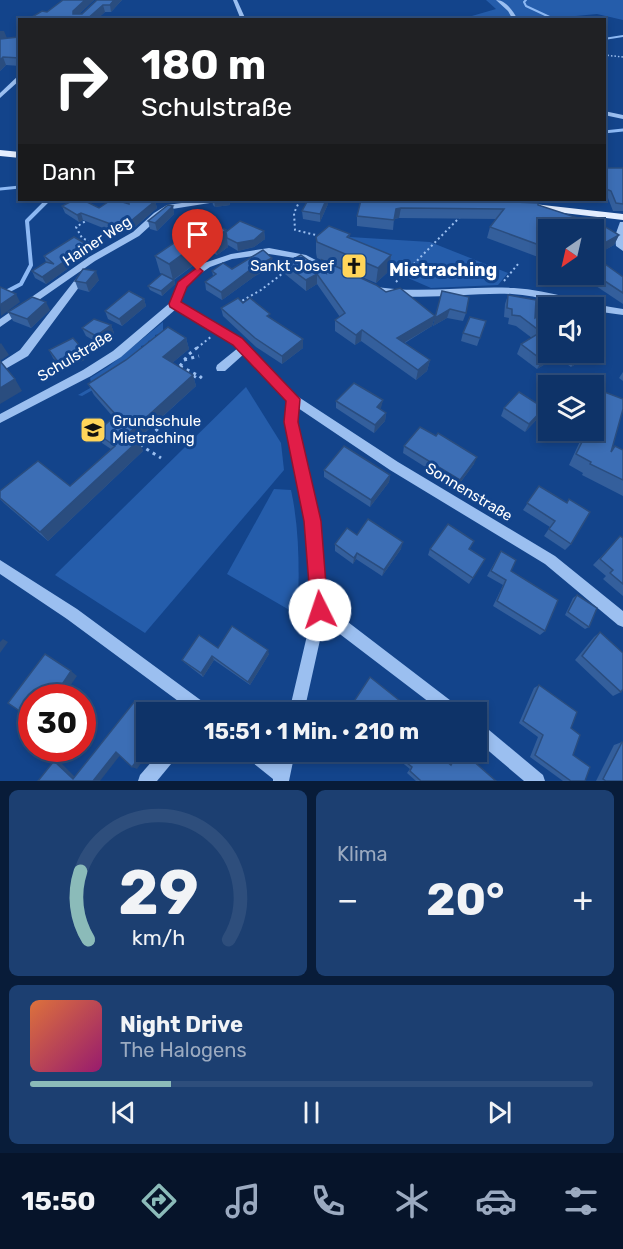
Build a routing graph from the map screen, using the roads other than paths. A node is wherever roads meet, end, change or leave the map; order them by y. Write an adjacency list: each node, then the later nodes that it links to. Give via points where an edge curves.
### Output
1 (235, 0): 3 (street)
2 (498, 0): 4 (street)
3 (243, 18)
4 (515, 18)
5 (18, 78): 6 (street)
6 (0, 96)
7 (606, 113): 8 (street)
8 (623, 117)
9 (0, 153): 10 (main road)
10 (18, 155)
11 (209, 201): 16 (street, Hainer Weg, via 170,207 136,234)
12 (522, 206): 13 (main road)
13 (623, 217)
14 (623, 224): 15 (street)
15 (623, 248)
16 (92, 259): 23 (street, Hainer Weg); 25 (street, via 24,353)
17 (342, 276): 20 (street, Schulstraße, via 303,257 257,252 219,260 198,271 182,285)
18 (361, 285): 19 (street, via 393,292 514,291)
19 (552, 297)
20 (175, 304): 24 (street, Sonnenstraße); 28 (street, Schulstraße, via 117,354)
21 (604, 309): 22 (street)
22 (623, 312)
23 (0, 324)
24 (244, 349): 26 (street); 27 (street, Sonnenstraße)
25 (0, 368)
26 (221, 368)
27 (293, 399): 30 (street, via 291,422 312,521); 31 (street, Sonnenstraße, via 394,466 550,560)
28 (0, 419)
29 (0, 566): 32 (street, via 72,614)
30 (320, 610): 33 (street); 34 (street)
31 (623, 620)
32 (189, 702)
33 (298, 702)
34 (441, 702)
35 (487, 739): 41 (street)
36 (162, 762): 40 (street)
37 (264, 762): 39 (street)
38 (284, 762): 39 (street)
39 (281, 778)
40 (147, 781)
41 (537, 781)

